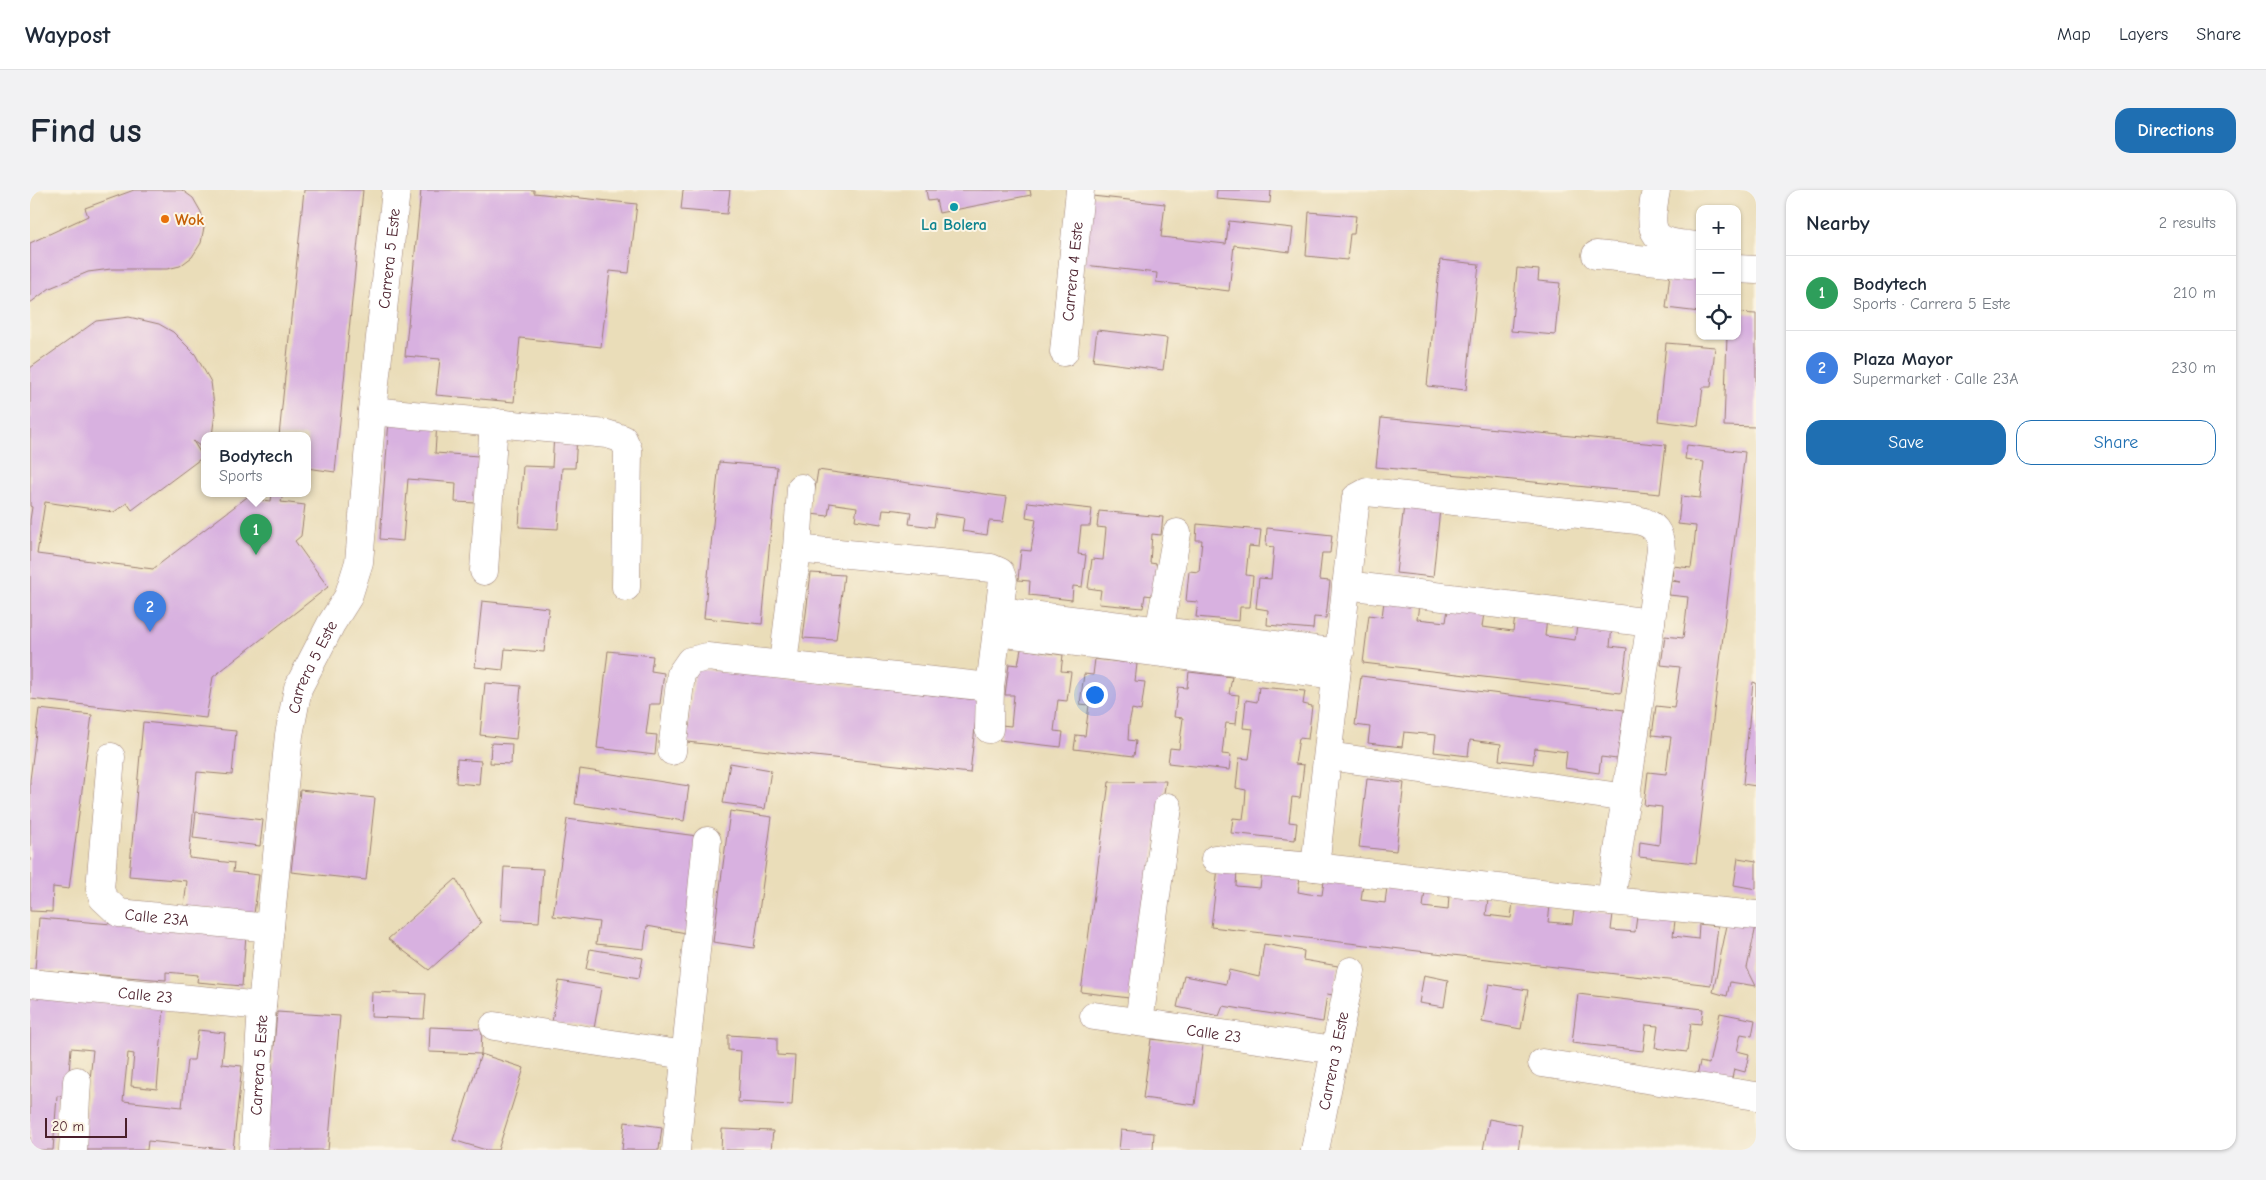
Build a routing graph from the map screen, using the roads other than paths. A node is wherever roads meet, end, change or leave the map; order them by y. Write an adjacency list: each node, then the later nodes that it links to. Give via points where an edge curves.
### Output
1 (396, 190): 12 (street, Carrera 5 Este)
2 (1080, 190): 11 (street, Carrera 4 Este)
3 (1656, 190): 4 (street, via 1651,217 1655,232 1667,243)
4 (1696, 246)
5 (1741, 250): 6 (street)
6 (1756, 251)
7 (1596, 255): 8 (street)
8 (1696, 265)
9 (1741, 269): 10 (street)
10 (1756, 270)
11 (1064, 352)
12 (372, 410): 13 (street); 37 (street, Carrera 5 Este, via 359,562 348,597 298,688 293,708)
13 (494, 422): 17 (street); 19 (street, via 623,438 628,450)
14 (800, 488): 16 (street)
15 (1177, 533): 22 (street)
16 (797, 549): 20 (street, via 991,568 1000,572 1003,580); 23 (street)
17 (484, 570)
18 (1346, 585): 21 (street); 21 (street, via 1356,498 1367,492 1637,520 1649,523 1657,530 1661,541); 24 (street)
19 (626, 587)
20 (998, 622): 22 (street); 25 (street)
21 (1651, 623): 30 (street)
22 (1157, 642): 24 (street)
23 (783, 664): 25 (street); 27 (street, via 707,657 690,661 681,674)
24 (1338, 664): 28 (street)
25 (990, 688): 26 (street)
26 (989, 729)
27 (672, 751)
28 (1328, 756): 30 (street); 34 (street)
29 (111, 758): 37 (street, Calle 23A, via 100,878 103,898 110,907 119,913)
30 (1627, 798): 35 (street)
31 (1168, 807): 42 (street)
32 (707, 841): 45 (street)
33 (1215, 859): 34 (street)
34 (1315, 867): 35 (street)
35 (1611, 901): 36 (street)
36 (1756, 915)
37 (270, 928): 40 (street, Carrera 5 Este)
38 (1351, 971): 44 (street, Carrera 3 Este)
39 (30, 983): 40 (street, Calle 23)
40 (262, 1006): 50 (street, Carrera 5 Este)
41 (1094, 1016): 42 (street, Calle 23)
42 (1139, 1022): 44 (street, Calle 23)
43 (494, 1026): 45 (street)
44 (1335, 1050): 52 (street, Carrera 3 Este)
45 (685, 1055): 51 (street)
46 (1542, 1062): 48 (street)
47 (77, 1081): 49 (street)
48 (1756, 1096)
49 (73, 1150)
50 (253, 1150)
51 (676, 1150)
52 (1315, 1150)

